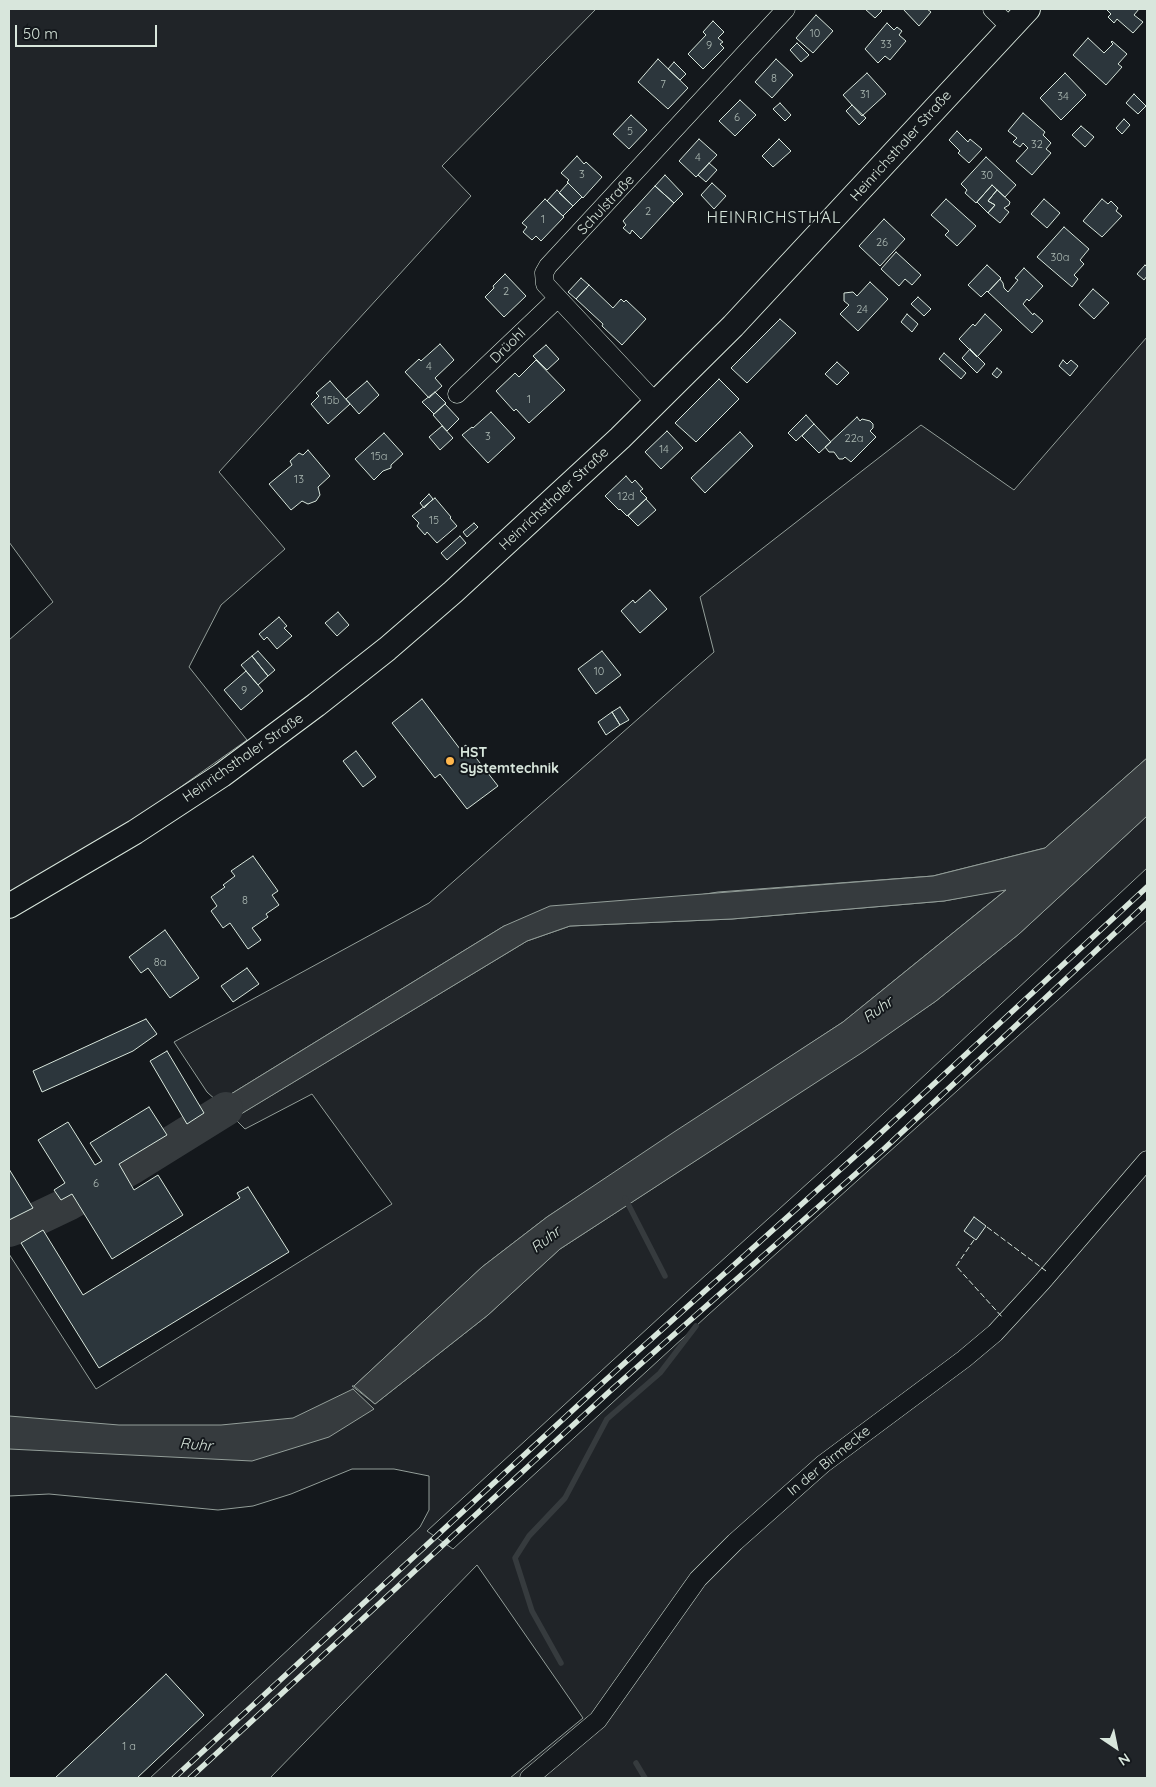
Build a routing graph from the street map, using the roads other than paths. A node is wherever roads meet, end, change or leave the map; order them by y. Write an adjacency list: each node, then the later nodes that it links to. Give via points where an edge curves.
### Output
1 (786, 9): 5 (street, Schulstraße, via 548,266 544,273 545,284)
2 (992, 9): 4 (street)
3 (1028, 9): 4 (main road, Heinrichsthaler Straße)
4 (1010, 27): 7 (main road, Heinrichsthaler Straße, via 767,291)
5 (558, 298): 6 (street, Drüohl); 7 (street, Schulstraße)
6 (457, 394)
7 (656, 404): 8 (main road, Heinrichsthaler Straße, via 453,592 388,649 316,705 222,775 143,827)
8 (9, 906)
9 (1147, 1160): 10 (street, In der Birmecke, via 995,1333 823,1464 698,1579 598,1720)
10 (529, 1778)

